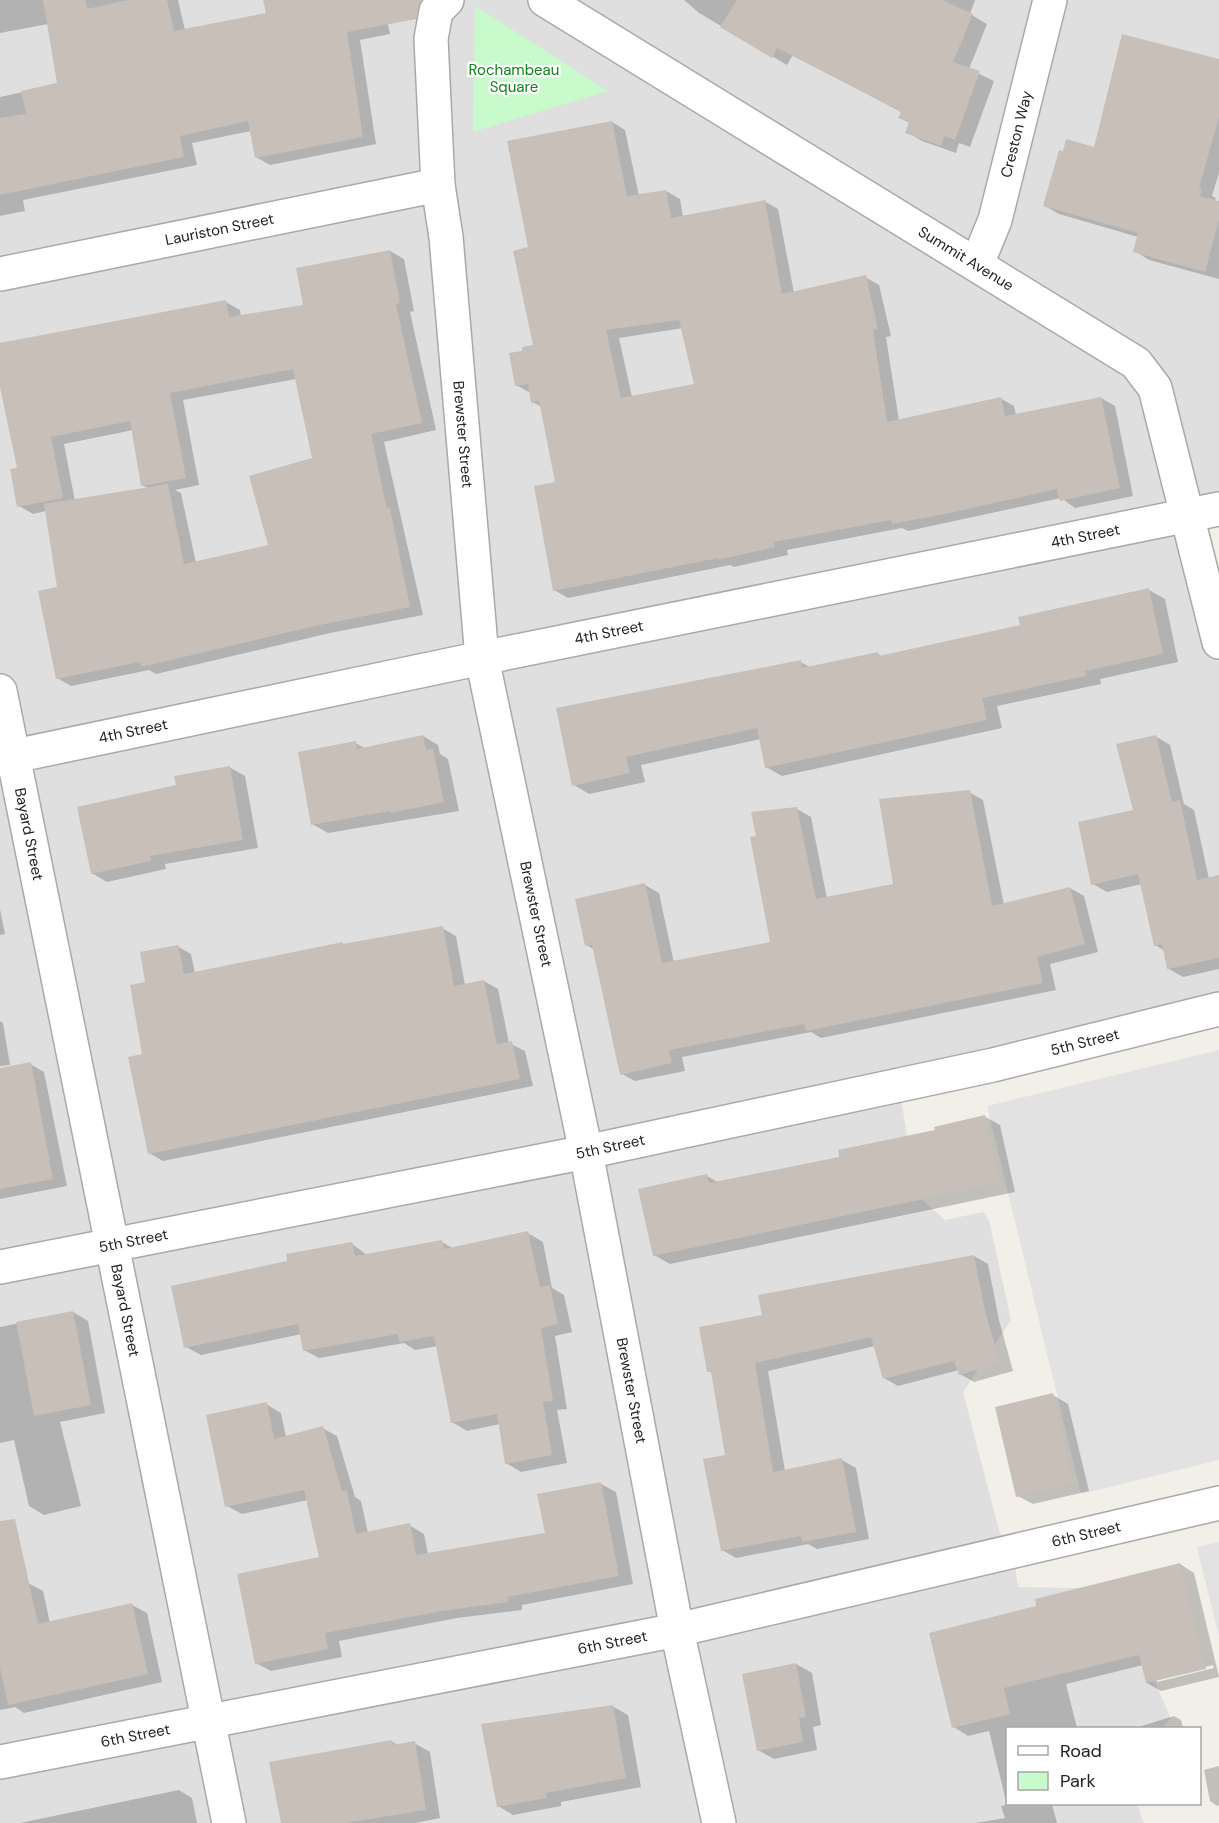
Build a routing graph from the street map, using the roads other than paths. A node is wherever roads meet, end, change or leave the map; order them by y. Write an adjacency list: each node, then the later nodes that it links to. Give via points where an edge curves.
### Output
1 (447, 0): 4 (street, Brewster Street, via 436,10 431,39)
2 (544, 0): 5 (street, Summit Avenue)
3 (1050, 0): 5 (street, Creston Way, via 995,220)
4 (438, 185): 6 (street, Lauriston Street); 10 (street, Brewster Street, via 446,237)
5 (977, 264): 8 (street, Summit Avenue, via 1136,363 1155,388)
6 (0, 274)
7 (1219, 509): 8 (street, 4th Street)
8 (1187, 517): 9 (street, Summit Avenue); 10 (street, 4th Street)
9 (1219, 642)
10 (482, 658): 12 (street, 4th Street); 14 (street, Brewster Street)
11 (0, 691): 12 (street, Bayard Street)
12 (6, 758): 15 (street, Bayard Street)
13 (1219, 1009): 14 (street, 5th Street, via 993,1065)
14 (586, 1152): 15 (street, 5th Street); 18 (street, Brewster Street)
15 (112, 1245): 16 (street, 5th Street); 19 (street, Bayard Street)
16 (0, 1268)
17 (1219, 1503): 18 (street, 6th Street)
18 (677, 1630): 19 (street, 6th Street); 22 (street, Brewster Street)
19 (207, 1720): 20 (street, 6th Street); 21 (street, Bayard Street)
20 (0, 1761)
21 (229, 1823)
22 (719, 1823)

